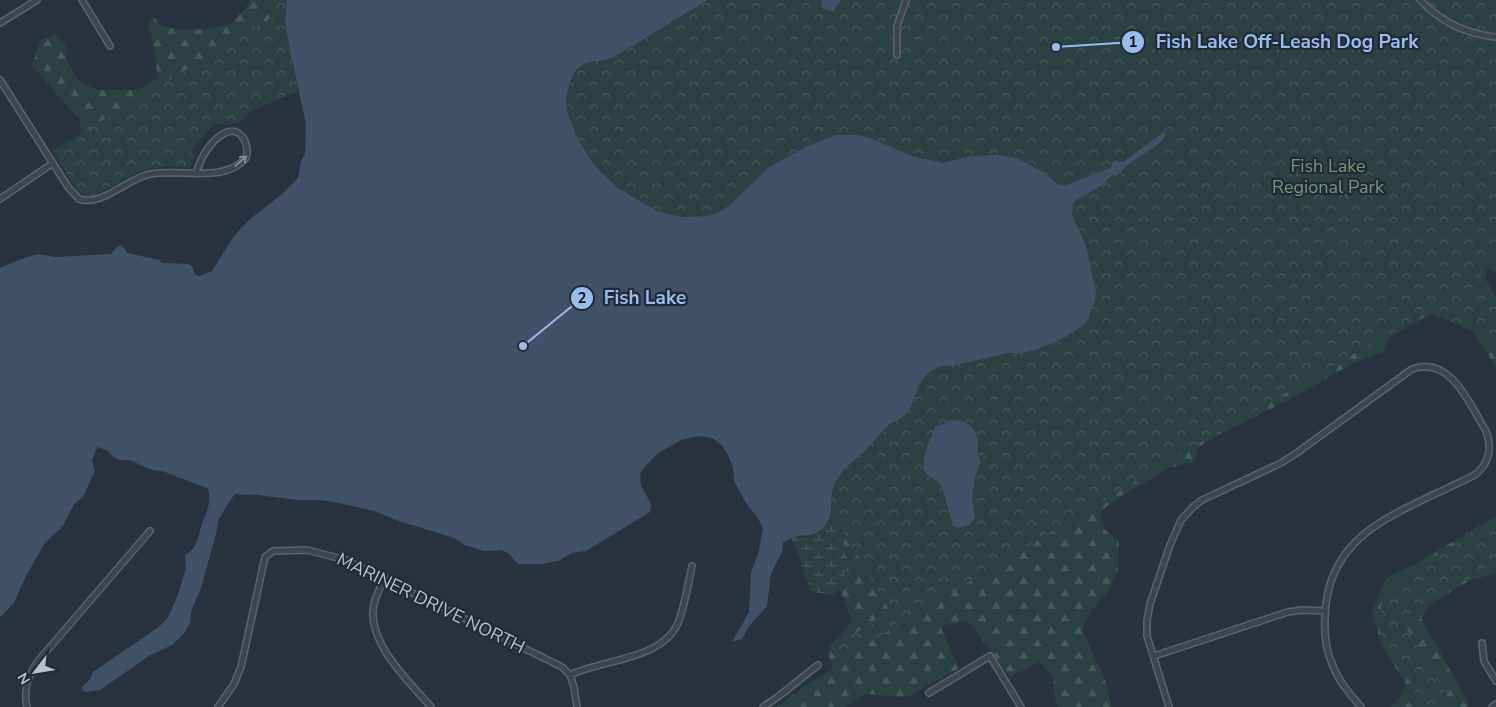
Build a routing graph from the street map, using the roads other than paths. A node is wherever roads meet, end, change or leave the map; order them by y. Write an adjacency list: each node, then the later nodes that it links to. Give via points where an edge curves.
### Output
1 (37, 0): 5 (street)
2 (82, 0): 7 (street)
3 (906, 0): 8 (street, via 897,26)
4 (1420, 0): 6 (street, via 1451,25 1472,33)
5 (0, 23)
6 (1496, 36)
7 (110, 46)
8 (897, 55)
9 (0, 80): 10 (street)
10 (53, 163): 11 (street, via 72,193 84,201 94,201 147,174); 12 (street)
11 (196, 172): 11 (street, one-way to 11, via 213,173 243,162 247,155 246,140 234,132 223,133 205,153)
12 (0, 199)
13 (150, 531): 24 (street, via 31,671 25,691)
14 (692, 566): 20 (street, via 677,624 665,641 645,652 581,669)
15 (385, 578): 20 (street, MARINER DRIVE NORTH, via 562,667); 25 (street, MARINER DRIVE NORTH, via 328,554 307,550 270,552 266,557 241,667); 26 (street, via 373,607 375,627 389,656)
16 (1325, 611): 18 (street, via 1288,612); 18 (street, via 1328,590 1337,566 1357,541 1386,519 1478,472 1488,459 1489,440 1446,372 1432,367 1417,367 1403,374 1282,463 1202,500 1186,513 1176,529 1147,613 1147,636); 31 (street, via 1329,657 1340,680)
17 (1482, 643): 21 (street, via 1484,661)
18 (1154, 656): 30 (street)
19 (818, 665): 28 (street)
20 (570, 675): 27 (street)
21 (1496, 681)
22 (929, 693): 29 (street, via 990,656)
23 (1496, 704): 32 (street)
24 (27, 707)
25 (218, 707)
26 (431, 707)
27 (577, 707)
28 (762, 707)
29 (1021, 707)
30 (1169, 707)
31 (1361, 707)
32 (1492, 707)

